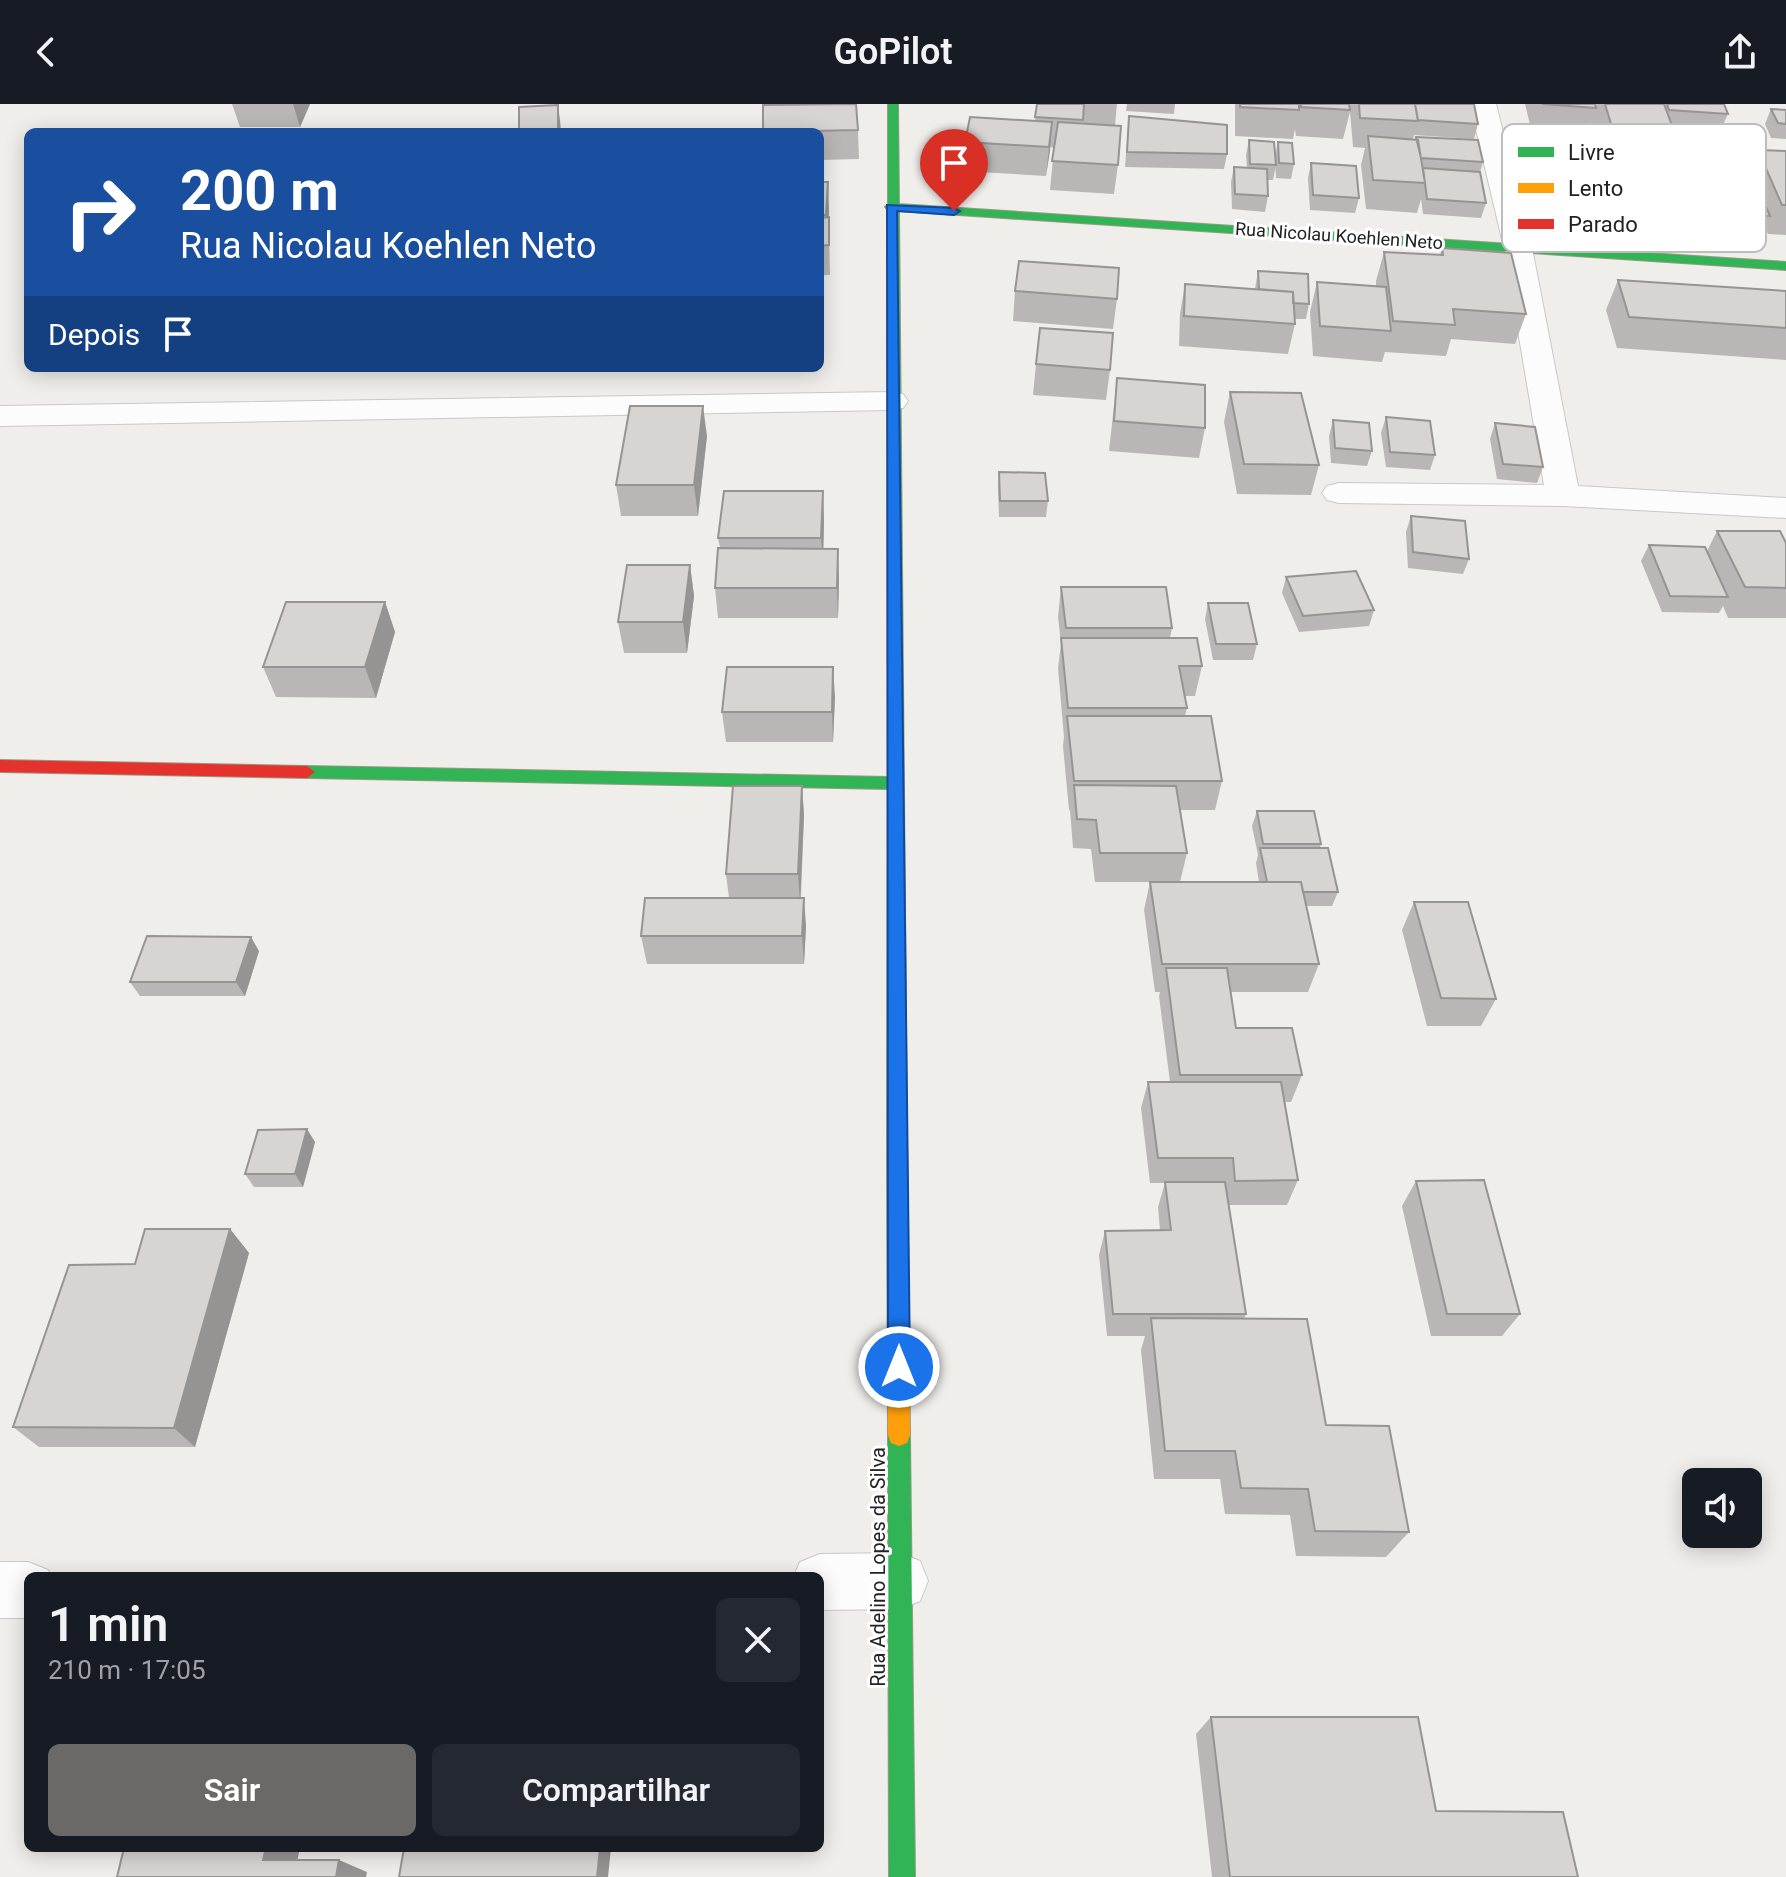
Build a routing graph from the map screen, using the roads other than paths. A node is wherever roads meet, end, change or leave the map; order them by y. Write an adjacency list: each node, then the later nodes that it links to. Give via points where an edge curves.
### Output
1 (893, 104): 4 (main road, Rua Adelino Lopes da Silva)
2 (1483, 104): 3 (street)
3 (1502, 182)
4 (891, 207): 5 (main road, Rua Nicolau Koehlen Neto); 9 (main road, Rua Adelino Lopes da Silva)
5 (1502, 247)
6 (1519, 252): 12 (street)
7 (1578, 252): 8 (main road, Rua Nicolau Koehlen Neto)
8 (1786, 266)
9 (892, 401): 10 (street); 15 (main road, Rua Adelino Lopes da Silva)
10 (0, 416)
11 (1339, 493): 12 (street)
12 (1563, 496): 13 (street)
13 (1786, 508)
14 (0, 766): 15 (main road)
15 (896, 783): 16 (main road, Rua Adelino Lopes da Silva)
16 (900, 1581): 17 (street); 20 (main road, Rua Adelino Lopes da Silva)
17 (824, 1582)
18 (0, 1590): 19 (street)
19 (24, 1590)
20 (902, 1877)

